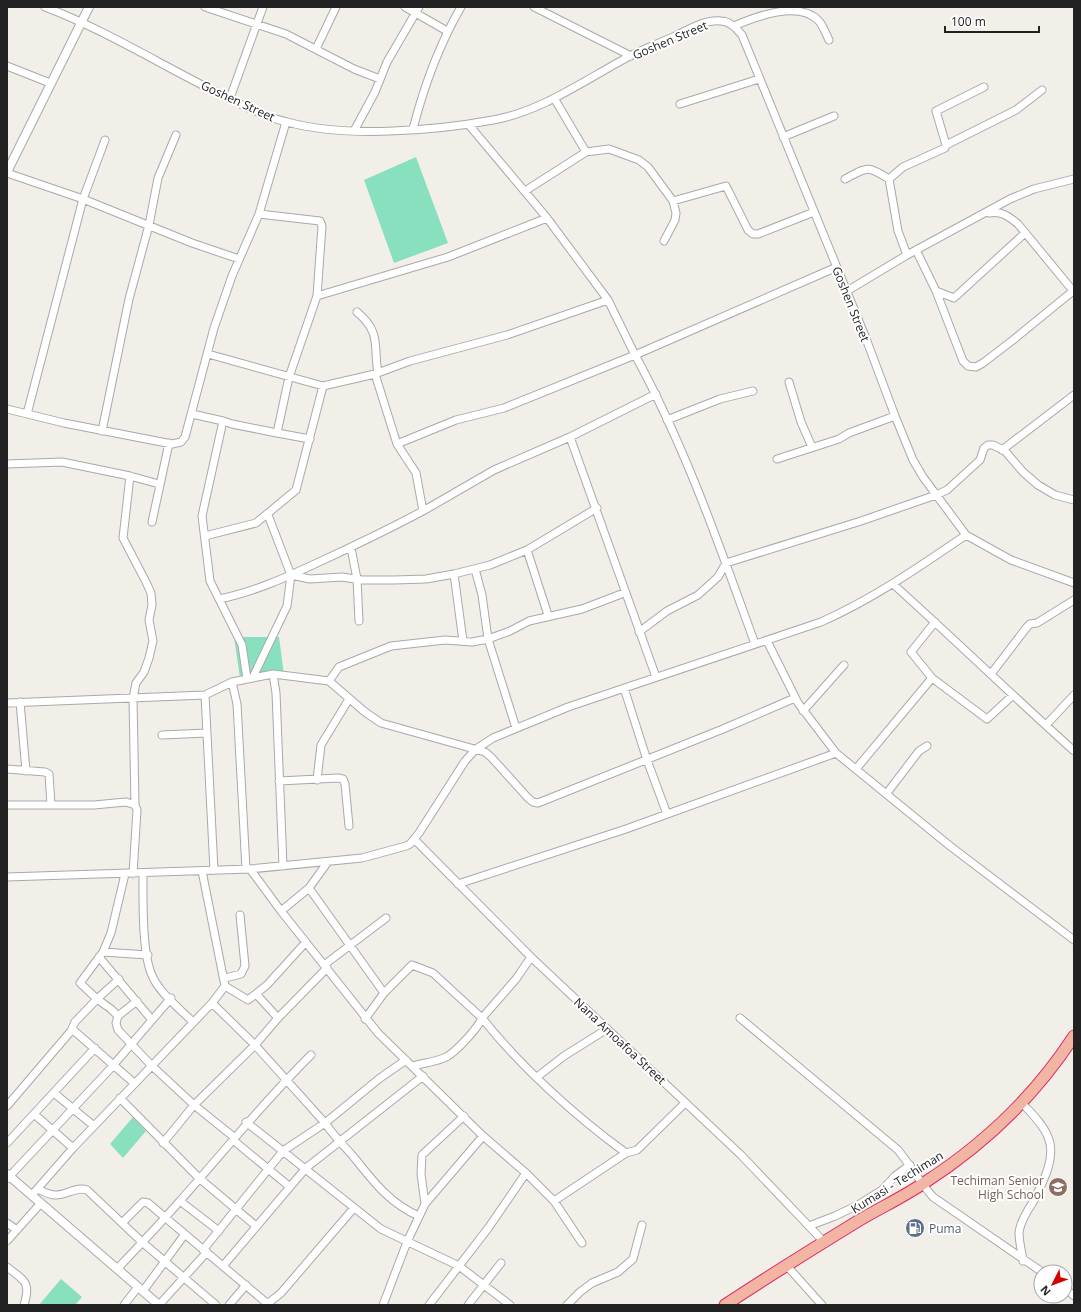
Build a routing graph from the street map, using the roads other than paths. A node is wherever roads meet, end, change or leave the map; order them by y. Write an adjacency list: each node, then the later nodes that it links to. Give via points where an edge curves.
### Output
1 (45, 7): 11 (street, Goshen Street)
2 (89, 7): 11 (street)
3 (205, 7): 12 (street)
4 (264, 7): 12 (street)
5 (336, 7): 16 (street)
6 (405, 7): 10 (street)
7 (461, 7): 14 (street)
8 (534, 7): 9 (street)
9 (544, 9): 17 (street)
10 (417, 10): 14 (street); 19 (street)
11 (82, 21): 21 (street); 24 (street, Goshen Street)
12 (257, 24): 16 (street); 24 (street)
13 (734, 26): 15 (street, via 764,13 782,9 803,11 819,21); 17 (street, Goshen Street, via 722,21 704,23); 20 (street, Goshen Street, via 742,35)
14 (447, 31): 30 (street, via 419,105)
15 (829, 40)
16 (316, 48): 19 (street, via 354,69)
17 (631, 56): 25 (street, Goshen Street)
18 (7, 66): 21 (street)
19 (380, 79): 31 (street)
20 (759, 79): 26 (street); 33 (street, Goshen Street)
21 (50, 83): 37 (street)
22 (984, 87): 35 (street, via 936,111)
23 (1042, 90): 35 (street, via 1016,110)
24 (230, 98): 28 (street, Goshen Street)
25 (554, 98): 29 (street, Goshen Street, via 499,119); 36 (street)
26 (680, 104)
27 (834, 116): 33 (street)
28 (286, 122): 31 (street, Goshen Street); 46 (street)
29 (469, 125): 30 (street, Goshen Street); 42 (street)
30 (413, 129): 31 (street, Goshen Street)
31 (354, 131)
32 (176, 135): 49 (street, via 158,178)
33 (783, 137): 45 (street, Goshen Street)
34 (105, 140): 43 (street)
35 (946, 145): 40 (street, via 942,151 903,167)
36 (586, 152): 42 (street); 44 (street, via 609,149 639,160 648,167)
37 (9, 161): 38 (street)
38 (7, 172): 43 (street)
39 (845, 179): 40 (street, via 864,169 873,169)
40 (889, 179): 53 (street, via 898,231)
41 (1074, 179): 47 (street, via 1034,189)
42 (525, 192): 48 (street)
43 (83, 199): 49 (street); 72 (street)
44 (673, 200): 45 (street, via 726,186 748,230 753,234); 51 (street, via 676,213)
45 (814, 212): 55 (street, Goshen Street)
46 (259, 214): 54 (street); 59 (street, via 320,221 322,226)
47 (984, 214): 50 (street, via 996,212 1007,215); 52 (street)
48 (547, 218): 59 (street, via 448,257); 60 (street)
49 (149, 225): 54 (street); 77 (street, via 129,299)
50 (1025, 233): 57 (street, via 954,298); 58 (street)
51 (664, 241)
52 (916, 250): 53 (street); 57 (street)
53 (907, 255): 56 (street)
54 (239, 259): 62 (street)
55 (837, 267): 56 (street, Goshen Street); 63 (street)
56 (847, 291): 74 (street, Goshen Street)
57 (936, 291): 58 (street, via 963,361 968,366 976,367)
58 (1073, 291)
59 (317, 296): 65 (street)
60 (608, 300): 63 (street); 64 (street, via 507,335 410,362)
61 (357, 312): 64 (street, via 373,330)
62 (208, 354): 65 (street); 73 (street)
63 (635, 356): 69 (street); 82 (street, via 504,408 456,420)
64 (377, 374): 67 (street); 82 (street)
65 (289, 377): 67 (street); 78 (street)
66 (789, 382): 83 (street, via 801,422)
67 (323, 386): 80 (street)
68 (753, 391): 76 (street, via 720,399)
69 (656, 394): 76 (street); 79 (street)
70 (1074, 395): 84 (street)
71 (7, 409): 72 (street)
72 (27, 414): 77 (street)
73 (192, 414): 75 (street); 81 (street, via 186,437 181,442)
74 (895, 416): 83 (street); 89 (street, Goshen Street, via 913,460)
75 (223, 420): 78 (street); 96 (street, via 202,516)
76 (668, 420): 99 (street)
77 (102, 431): 81 (street)
78 (277, 433): 80 (street)
79 (570, 437): 91 (street); 92 (street, via 494,470)
80 (310, 439): 93 (street, via 296,490)
81 (169, 443): 88 (street)
82 (397, 444): 92 (street, via 416,473)
83 (812, 447): 85 (street)
84 (1002, 450): 89 (street, via 988,445 984,448 980,460 947,490); 90 (street, via 1038,484 1055,495)
85 (777, 458)
86 (7, 464): 87 (street, via 62,462)
87 (130, 476): 88 (street); 129 (street, via 123,538 151,593 152,605 149,620 152,641 149,658 144,672 136,683)
88 (159, 484): 94 (street)
89 (936, 495): 95 (street, Goshen Street); 99 (street, via 861,522)
90 (1074, 500)
91 (597, 508): 98 (street); 106 (street)
92 (423, 510): 97 (street)
93 (268, 515): 96 (street, via 256,523); 102 (street)
94 (152, 522)
95 (966, 535): 104 (street); 105 (street, Goshen Street, via 1011,560)
96 (205, 536): 107 (street, via 210,581)
97 (351, 548): 102 (street); 103 (street)
98 (527, 550): 100 (street, via 509,559); 109 (street)
99 (726, 563): 112 (street, via 718,577 698,596 667,611); 116 (street)
100 (475, 569): 101 (street); 113 (street)
101 (454, 574): 103 (street, via 426,578); 114 (street)
102 (291, 575): 103 (street, via 302,579); 107 (street, via 268,585); 121 (street, via 287,606)
103 (357, 579): 110 (street)
104 (893, 584): 111 (street); 115 (street, via 841,613)
105 (1074, 584)
106 (624, 593): 109 (street, via 582,609); 112 (street)
107 (219, 599): 121 (street, via 242,646)
108 (1074, 600): 119 (street, via 1026,627)
109 (548, 615): 113 (street)
110 (359, 621)
111 (935, 622): 119 (street); 122 (street, via 911,652)
112 (639, 632): 120 (street)
113 (488, 639): 114 (street); 136 (street)
114 (463, 641): 123 (street, via 424,641 392,646 339,667)
115 (767, 641): 116 (street); 130 (street)
116 (755, 644): 120 (street)
117 (844, 665): 134 (street)
118 (273, 674): 121 (street); 123 (street); 148 (street)
119 (990, 674): 127 (street)
120 (656, 677): 125 (street)
121 (250, 678): 124 (street)
122 (932, 678): 127 (street, via 987,719); 144 (street)
123 (329, 681): 131 (street)
124 (232, 682): 126 (street); 158 (street, via 237,704)
125 (624, 688): 136 (street); 143 (street)
126 (205, 695): 129 (street); 137 (street)
127 (1012, 696): 135 (street)
128 (1074, 696): 135 (street)
129 (133, 698): 132 (street); 152 (street)
130 (795, 698): 134 (street); 143 (street)
131 (349, 699): 140 (street, via 381,723); 147 (street, via 321,745)
132 (20, 702): 133 (street); 146 (street)
133 (7, 703)
134 (803, 711): 142 (street)
135 (1046, 725): 141 (street)
136 (516, 728): 140 (street)
137 (207, 732): 138 (street); 159 (street)
138 (162, 735)
139 (927, 746): 149 (street, via 919,751)
140 (476, 749): 143 (street, via 491,757 528,798 538,803); 155 (street, via 465,761)
141 (1074, 751)
142 (836, 753): 144 (street); 153 (street)
143 (647, 760): 153 (street)
144 (856, 769): 149 (street)
145 (7, 770): 146 (street)
146 (26, 771): 151 (street, via 49,774)
147 (317, 780): 148 (street); 154 (street, via 343,779)
148 (279, 781): 157 (street)
149 (886, 793): 170 (street, via 950,846)
150 (7, 805): 151 (street)
151 (51, 805): 152 (street, via 126,802)
152 (135, 805): 162 (street, via 137,810)
153 (667, 814): 165 (street)
154 (349, 826)
155 (414, 839): 156 (street, via 410,844 397,849); 165 (street, Nana Amoafoa Street)
156 (327, 863): 157 (street); 166 (street)
157 (283, 866): 158 (street)
158 (248, 869): 159 (street); 167 (street)
159 (214, 870): 160 (street)
160 (202, 871): 163 (street); 178 (street)
161 (125, 874): 162 (street); 164 (street); 173 (street, via 111,933)
162 (132, 874): 163 (street)
163 (143, 874): 174 (street)
164 (7, 877)
165 (458, 884): 175 (street, Nana Amoafoa Street)
166 (310, 888): 167 (street); 172 (street)
167 (281, 912): 171 (street)
168 (240, 915): 178 (street, via 245,966 241,974)
169 (386, 918): 172 (street)
170 (1074, 940)
171 (306, 942): 176 (street); 180 (street)
172 (350, 946): 176 (street); 179 (street)
173 (101, 954): 174 (street); 177 (street); 182 (street, via 80,983)
174 (148, 955): 181 (street, via 151,973)
175 (531, 957): 187 (street, via 516,979); 193 (street, Nana Amoafoa Street)
176 (325, 967): 186 (street); 189 (street)
177 (119, 979): 182 (street); 183 (street)
178 (225, 982): 180 (street, via 248,1000); 184 (street)
179 (384, 993): 187 (street, via 412,965 432,973); 189 (street)
180 (257, 995): 186 (street)
181 (170, 998): 190 (street); 191 (street)
182 (97, 999): 185 (street); 192 (street)
183 (137, 1002): 185 (street); 190 (street)
184 (212, 1003): 191 (street); 196 (street)
185 (118, 1016): 195 (street, via 116,1027)
186 (278, 1018): 196 (street)
187 (482, 1018): 202 (street, via 477,1027 451,1054 445,1058); 204 (street, via 502,1043)
188 (740, 1018): 228 (street, via 889,1142)
189 (365, 1019): 199 (street)
190 (152, 1020): 195 (street)
191 (193, 1022): 200 (street)
192 (72, 1028): 197 (street); 212 (street)
193 (607, 1029): 204 (street, via 564,1056); 209 (street, Nana Amoafoa Street)
194 (1074, 1036): 210 (highway, Kumasi - Techiman)
195 (132, 1042): 200 (street); 201 (street)
196 (255, 1045): 205 (street); 211 (street)
197 (95, 1048): 201 (street); 207 (street)
198 (311, 1054): 205 (street)
199 (406, 1060): 202 (street); 217 (street)
200 (151, 1065): 206 (street); 211 (street)
201 (112, 1066): 206 (street); 213 (street)
202 (413, 1066): 203 (street)
203 (423, 1076): 215 (street); 224 (street)
204 (537, 1077): 227 (street, via 585,1123)
205 (285, 1080): 216 (street); 217 (street)
206 (134, 1083): 208 (street)
207 (54, 1092): 213 (street); 214 (street)
208 (120, 1098): 218 (street); 223 (street)
209 (685, 1103): 227 (street, via 637,1150); 249 (street, Nana Amoafoa Street)
210 (1022, 1103): 234 (highway, Kumasi - Techiman, via 965,1154); 260 (street, via 1049,1137 1050,1149 1043,1182 1019,1233)
211 (194, 1105): 221 (street); 223 (street)
212 (7, 1106)
213 (73, 1108): 218 (street); 219 (street)
214 (34, 1114): 219 (street); 222 (street)
215 (464, 1116): 220 (street); 240 (street, via 422,1155 421,1174)
216 (246, 1122): 221 (street); 226 (street)
217 (325, 1123): 224 (street); 226 (street)
218 (94, 1126): 225 (street)
219 (53, 1129): 225 (street); 232 (street)
220 (483, 1136): 231 (street); 240 (street)
221 (234, 1139): 230 (street); 233 (street)
222 (7, 1143)
223 (162, 1143): 233 (street)
224 (340, 1143): 229 (street); 243 (street, via 378,1187 402,1208)
225 (73, 1148): 236 (street)
226 (284, 1151): 229 (street); 230 (street)
227 (626, 1153): 238 (street)
228 (910, 1165): 234 (street); 249 (street, via 882,1190 858,1205)
229 (306, 1168): 235 (street); 241 (street)
230 (268, 1170): 235 (street); 242 (street)
231 (526, 1174): 238 (street); 263 (street)
232 (8, 1176): 236 (street)
233 (199, 1178): 237 (street); 242 (street)
234 (922, 1184): 257 (highway, Kumasi - Techiman); 260 (street, via 933,1197)
235 (290, 1187): 248 (street)
236 (35, 1192): 239 (street); 246 (street, via 58,1195 84,1189)
237 (180, 1201): 244 (street); 251 (street)
238 (554, 1201): 256 (street)
239 (42, 1203): 250 (street); 267 (street)
240 (425, 1204): 243 (street)
241 (353, 1208): 255 (street, via 380,1229); 273 (street, via 281,1293)
242 (236, 1210): 248 (street); 251 (street)
243 (419, 1216): 255 (street)
244 (165, 1218): 246 (street, via 145,1202); 252 (street); 254 (street)
245 (7, 1223): 250 (street)
246 (122, 1223): 254 (street)
247 (642, 1225): 284 (street, via 633,1260 618,1272 592,1283)
248 (256, 1226): 262 (street)
249 (809, 1226): 257 (street, Nana Amoafoa Street)
250 (17, 1230): 253 (street)
251 (219, 1231): 258 (street)
252 (185, 1234): 258 (street); 259 (street)
253 (7, 1241)
254 (142, 1242): 259 (street); 267 (street)
255 (407, 1242): 263 (street); 280 (street)
256 (582, 1243)
257 (825, 1243): 264 (highway, Kumasi - Techiman)
258 (205, 1251): 262 (street); 268 (street)
259 (165, 1261): 268 (street); 271 (street)
260 (1024, 1261): 265 (street)
261 (501, 1263): 269 (street)
262 (223, 1266): 270 (street)
263 (459, 1266): 269 (street); 281 (street)
264 (787, 1266): 274 (highway, Kumasi - Techiman); 285 (street)
265 (1033, 1266)
266 (7, 1267): 275 (street, via 26,1285 28,1290)
267 (118, 1269): 271 (street)
268 (183, 1277): 277 (street); 278 (street)
269 (483, 1284): 272 (street); 282 (street)
270 (246, 1285): 273 (street); 279 (street)
271 (140, 1289): 276 (street); 277 (street)
272 (501, 1302): 283 (street)
273 (267, 1304)
274 (729, 1304)
275 (24, 1305)
276 (124, 1305)
277 (159, 1305)
278 (216, 1305)
279 (229, 1305)
280 (383, 1305)
281 (429, 1305)
282 (468, 1305)
283 (510, 1305)
284 (567, 1305)
285 (822, 1305)

